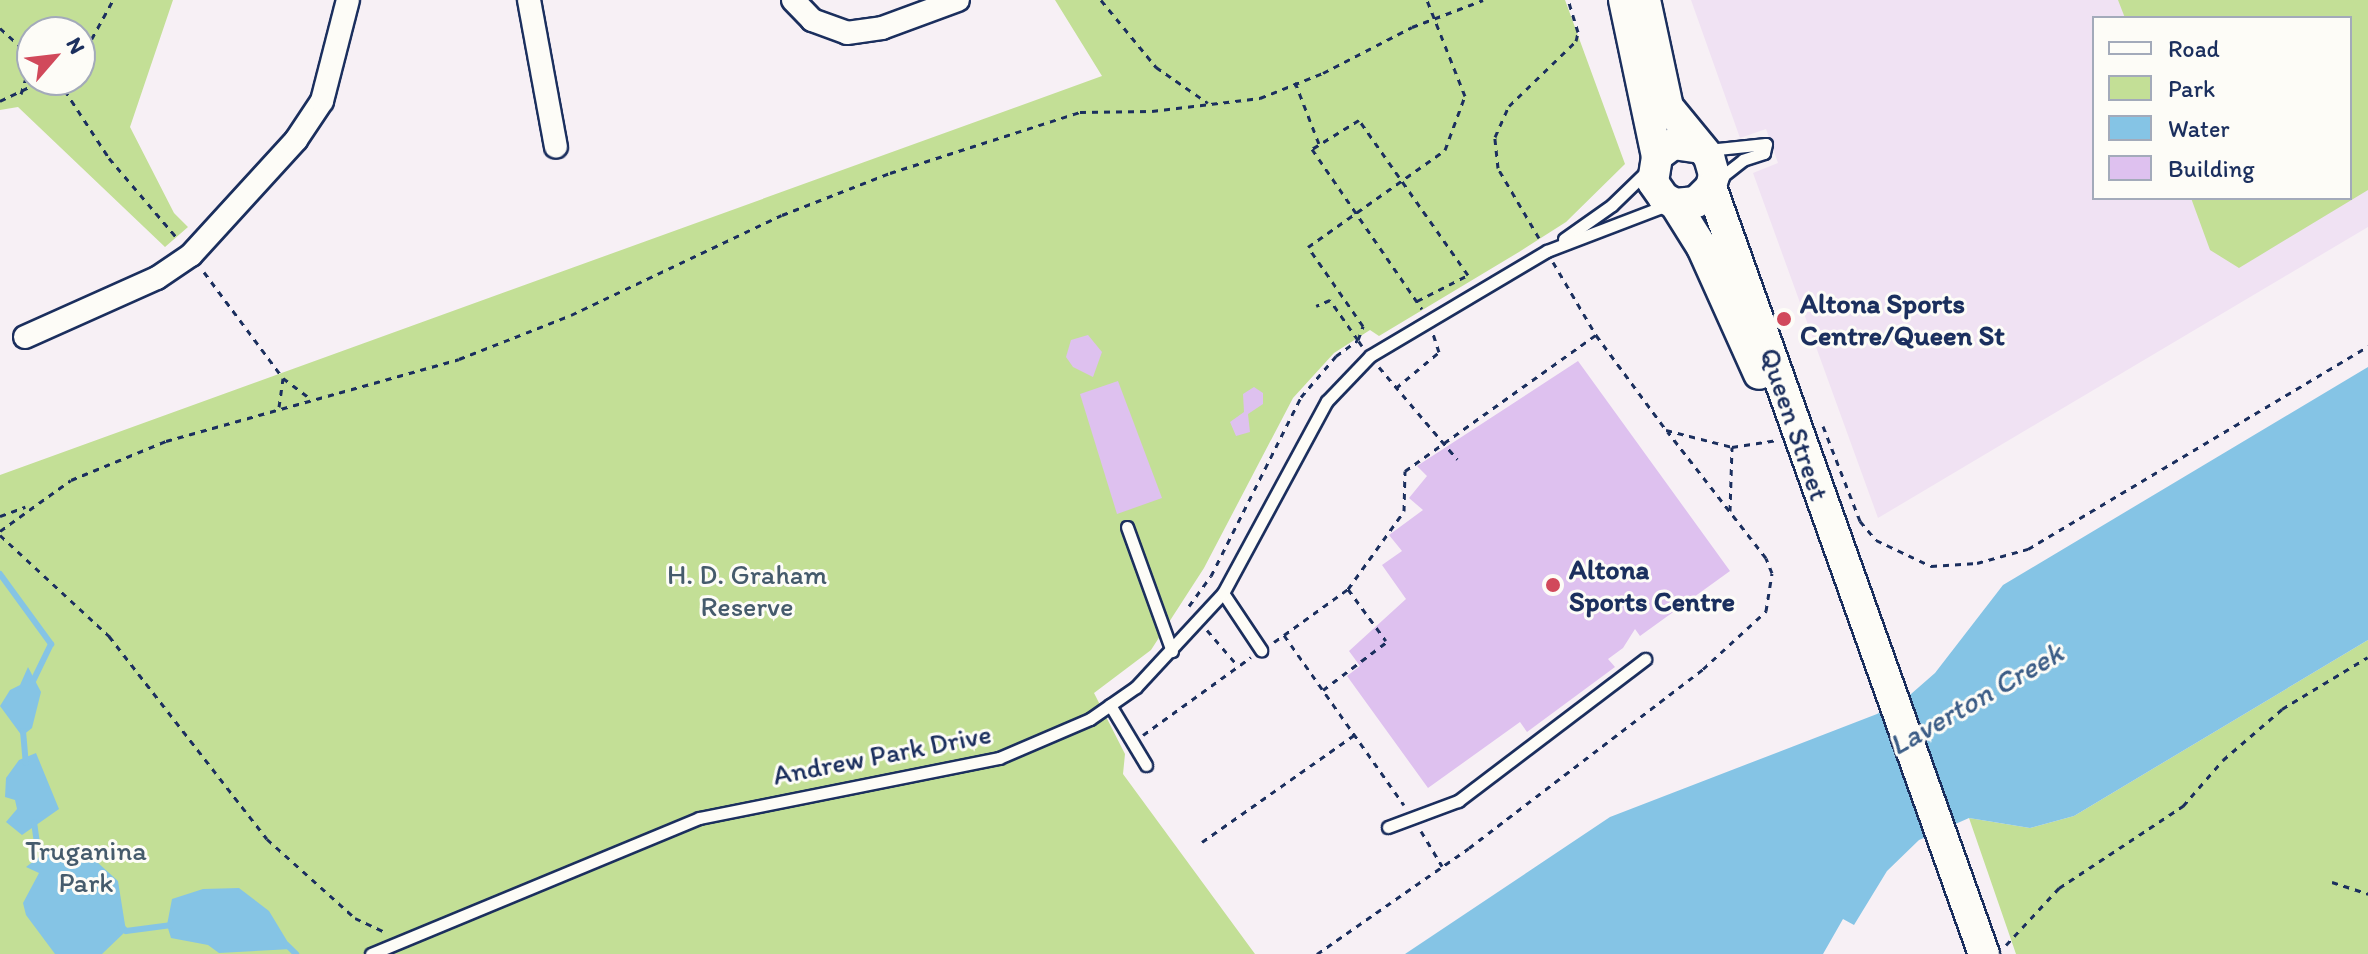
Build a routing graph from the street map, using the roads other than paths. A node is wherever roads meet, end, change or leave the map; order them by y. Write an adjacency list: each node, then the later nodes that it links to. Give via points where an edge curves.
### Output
1 (348, 0): 13 (street, via 322,101 296,140 191,255 157,278)
2 (529, 0): 7 (street)
3 (793, 0): 4 (street, via 812,20 847,33 882,28)
4 (958, 0)
5 (1624, 0): 9 (main road)
6 (1645, 0): 8 (main road, via 1668,107)
7 (556, 147)
8 (1702, 149): 9 (main road, via 1673,144); 10 (main road, via 1713,166); 10 (lane, via 1766,144 1764,153 1732,166)
9 (1656, 159): 11 (main road, via 1657,191); 12 (lane, Andrew Park Drive, via 1612,205)
10 (1712, 185): 11 (main road, via 1696,202); 15 (main road, Queen Street)
11 (1674, 204): 12 (lane, Andrew Park Drive); 15 (main road, Queen Street, via 1702,247)
12 (1547, 251): 16 (lane, Andrew Park Drive, via 1370,356 1327,401)
13 (25, 337)
14 (1127, 527): 18 (lane)
15 (1846, 572): 24 (main road, Queen Street)
16 (1223, 593): 17 (lane); 18 (lane, Andrew Park Drive)
17 (1261, 650)
18 (1172, 651): 20 (lane, Andrew Park Drive)
19 (1645, 659): 22 (lane, via 1458,801)
20 (1110, 705): 21 (lane); 23 (lane, Andrew Park Drive, via 1090,719 999,758 699,818)
21 (1146, 765)
22 (1388, 827)
23 (371, 954)
24 (1984, 954)

